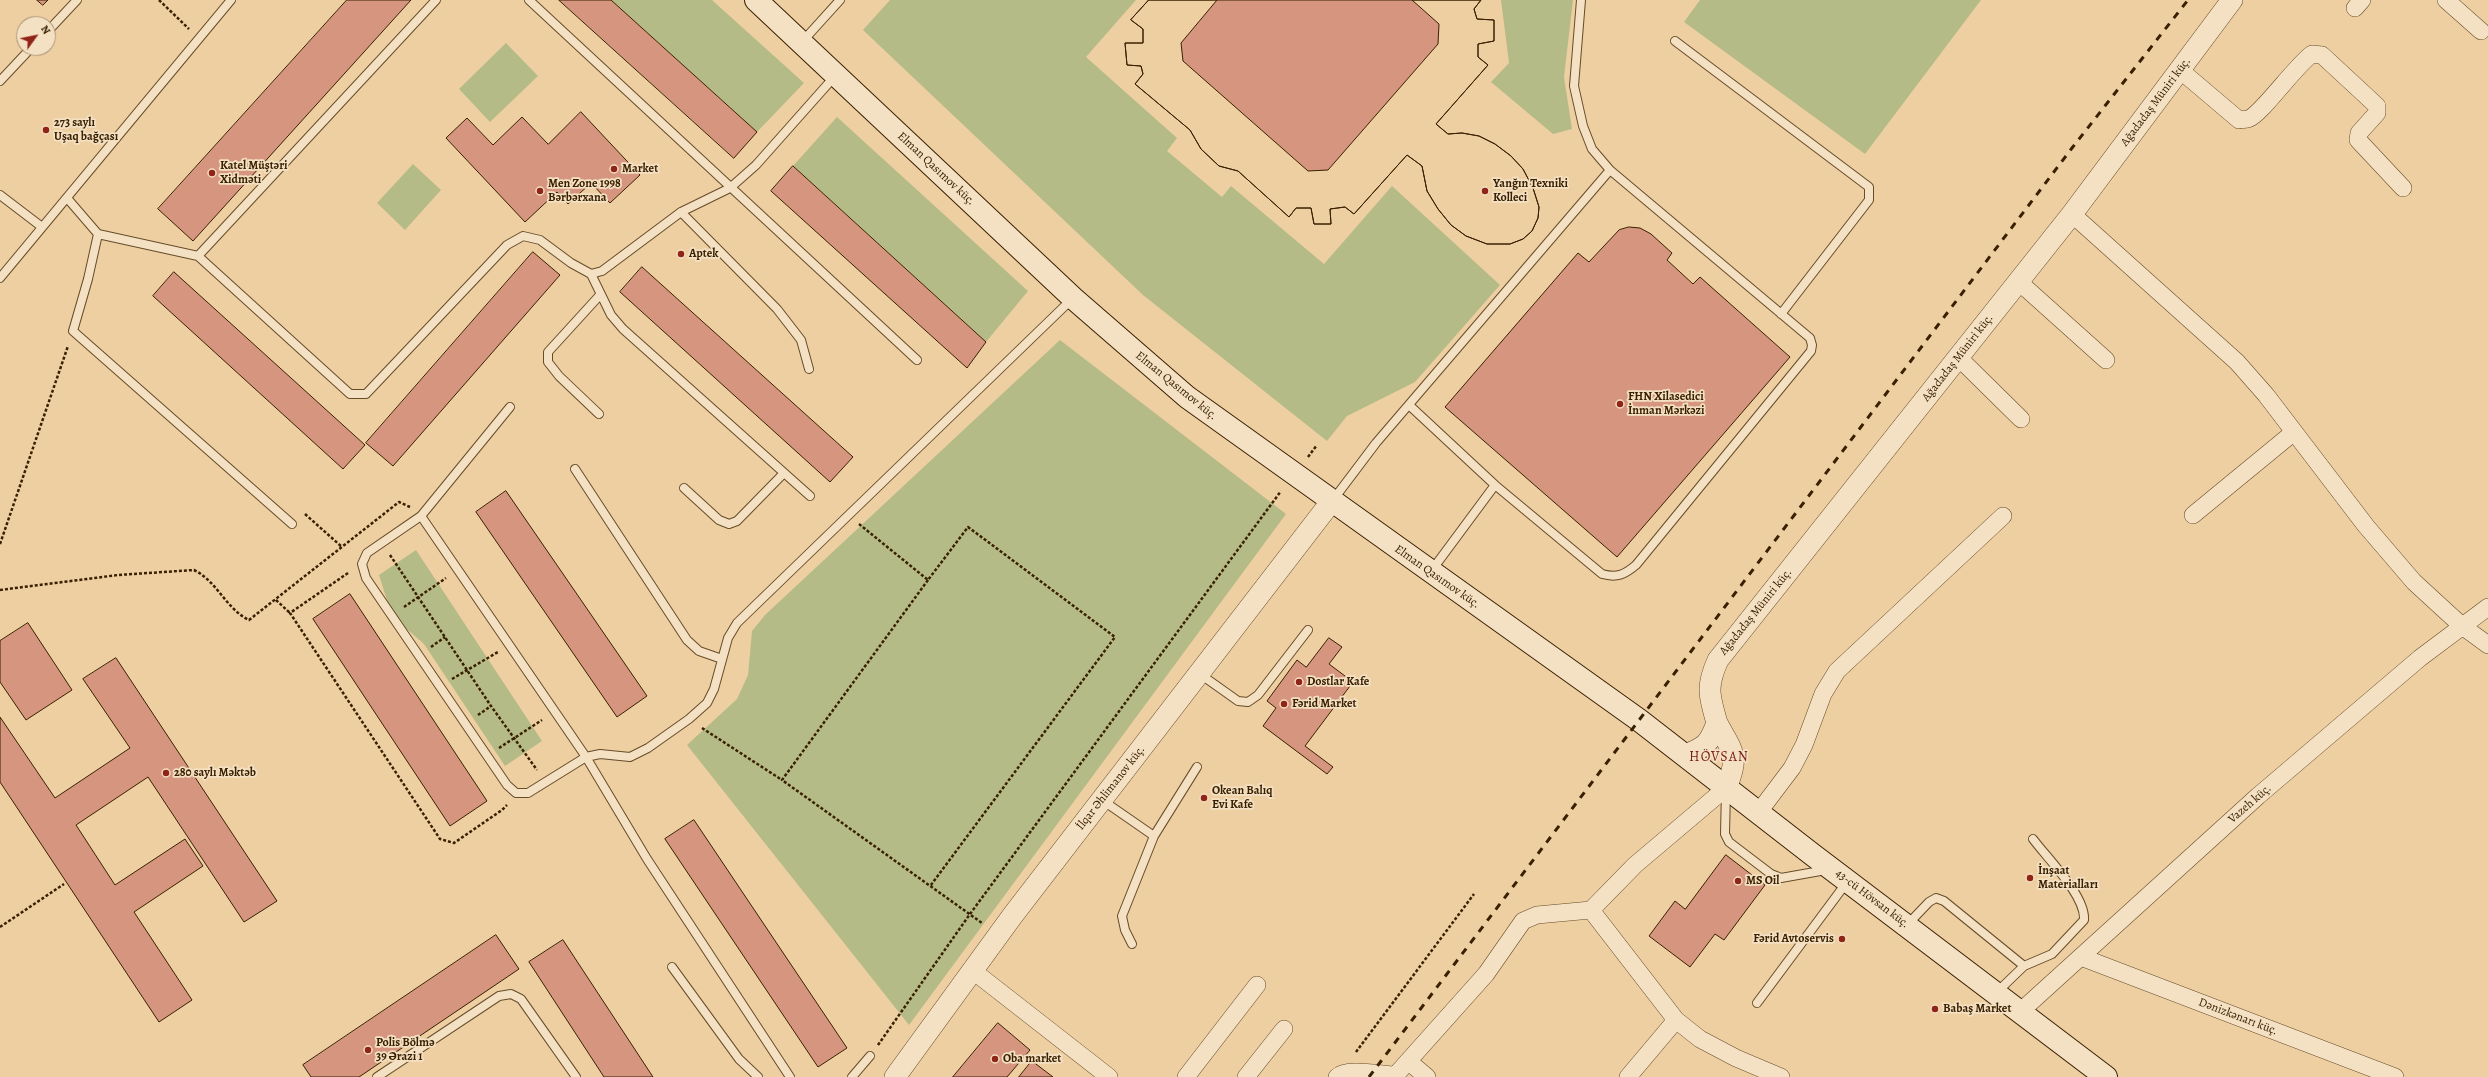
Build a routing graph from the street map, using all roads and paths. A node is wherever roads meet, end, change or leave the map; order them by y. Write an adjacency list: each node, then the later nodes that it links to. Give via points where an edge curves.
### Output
1 (78, 0): 11 (lane)
2 (158, 0): 13 (path)
3 (231, 0): 13 (lane)
4 (436, 0): 29 (lane)
5 (529, 0): 21 (lane)
6 (756, 0): 15 (main road, Elman Qasımov küç.)
7 (840, 0): 15 (lane)
8 (1581, 0): 20 (lane, via 1574,86 1583,126 1592,149)
9 (2232, 0): 17 (street, Ağadadaş Müniri küç.)
10 (2446, 0): 12 (street)
11 (56, 23)
12 (2481, 31)
13 (198, 37): 24 (lane)
14 (1675, 41): 35 (lane, via 1869,187 1869,200)
15 (801, 43): 18 (main road, Elman Qasımov küç.)
16 (23, 56): 19 (lane)
17 (2180, 70): 22 (street, via 2239,120 2249,119 2302,61 2312,54 2322,55 2377,106 2377,113 2359,133 2358,140); 26 (street, Ağadadaş Müniri küç.)
18 (836, 75): 21 (lane, via 756,165); 34 (main road, Elman Qasımov küç.)
19 (0, 81)
20 (1610, 170): 35 (lane); 41 (lane)
21 (730, 188): 25 (lane); 38 (lane)
22 (2403, 188)
23 (0, 195): 27 (lane)
24 (67, 198): 27 (lane); 28 (lane)
25 (681, 212): 30 (lane, via 602,271); 40 (lane, via 777,309 801,340)
26 (2072, 214): 32 (street, Ağadadaş Müniri küç.); 45 (street, via 2237,362)
27 (42, 227): 31 (lane)
28 (98, 234): 29 (lane); 36 (lane)
29 (198, 256): 30 (lane, via 350,394 366,394 507,245 524,236 540,240)
30 (591, 274): 33 (lane)
31 (0, 278)
32 (2019, 282): 37 (street, Ağadadaş Müniri küç.); 39 (street)
33 (600, 295): 43 (lane, via 548,352 548,362 559,376); 48 (lane, via 611,315 624,329)
34 (1073, 298): 49 (main road, Elman Qasımov küç., via 1187,397); 56 (lane)
35 (1781, 314): 50 (lane, via 1810,338 1810,351 1636,565 1624,575 1614,577 1602,574)
36 (73, 331): 58 (lane); 60 (path)
37 (1959, 358): 44 (street); 86 (street, Ağadadaş Müniri küç., via 1718,660 1711,676 1709,694)
38 (917, 360)
39 (2106, 360)
40 (809, 369)
41 (1409, 405): 50 (lane); 53 (lane)
42 (510, 407): 55 (lane)
43 (599, 414)
44 (2021, 419)
45 (2294, 432): 54 (street); 71 (street, via 2366,526 2410,577)
46 (1317, 445): 49 (path)
47 (575, 469): 77 (lane, via 687,640 699,650)
48 (784, 473): 51 (lane, via 737,521 729,524 719,520); 52 (lane)
49 (1294, 475): 53 (main road, Elman Qasımov küç.); 105 (path)
50 (1495, 485): 63 (lane)
51 (684, 488)
52 (810, 496)
53 (1331, 502): 63 (main road, Elman Qasımov küç.); 79 (street, İlqar Əhlimanov küç.)
54 (2193, 515)
55 (421, 516): 59 (lane); 62 (lane); 67 (path, via 406,504 399,502)
56 (849, 516): 64 (path); 77 (lane, via 737,623 728,638)
57 (2003, 516): 97 (street, via 1837,671 1823,694 1804,745 1792,768)
58 (292, 524)
59 (382, 542): 61 (lane, via 367,553); 66 (path)
60 (0, 544)
61 (362, 564): 69 (path); 70 (lane, via 366,578)
62 (458, 571): 66 (path); 74 (lane)
63 (1430, 572): 85 (main road, Elman Qasımov küç.)
64 (928, 580): 92 (path); 102 (path, via 968,527 1115,637)
65 (0, 590): 67 (path, via 118,575 194,570 205,576 239,616 249,620)
66 (418, 596): 70 (path); 73 (path)
67 (276, 600): 69 (path)
68 (2488, 607): 71 (street, Vazeh küç.)
69 (290, 613): 95 (path, via 440,839 454,843 502,810)
70 (392, 616): 80 (lane)
71 (2462, 626): 75 (street); 110 (street, Vazeh küç., via 2258,796)
72 (1308, 630): 79 (lane, via 1258,695 1248,702 1238,701)
73 (445, 637): 76 (path); 78 (path)
74 (509, 646): 78 (path); 82 (lane)
75 (2488, 646)
76 (430, 648)
77 (722, 659): 84 (lane, via 714,689 707,703)
78 (468, 670): 80 (path); 81 (path)
79 (1199, 674): 96 (street, İlqar Əhlimanov küç.)
80 (440, 687): 95 (lane, via 507,785)
81 (491, 706): 83 (path); 87 (path)
82 (554, 712): 87 (path); 90 (lane)
83 (477, 715)
84 (689, 719): 90 (lane, via 648,748 630,757 600,754); 92 (path)
85 (1639, 720): 89 (main road, 43-cü Hövsan küç.)
86 (1717, 723): 89 (street, via 1709,742); 94 (street, Ağadadaş Müniri küç., via 1735,761)
87 (514, 739): 88 (path); 93 (path)
88 (499, 748)
89 (1685, 755): 94 (main road, 43-cü Hövsan küç.)
90 (586, 757): 93 (lane); 128 (lane, via 647,859)
91 (1197, 767): 98 (lane)
92 (782, 780): 102 (path)
93 (546, 782): 95 (lane, via 528,793)
94 (1726, 788): 97 (main road, 43-cü Hövsan küç.); 100 (lane, via 1725,834 1729,842 1771,874 1781,878); 104 (street, via 1635,865)
95 (516, 793)
96 (1101, 800): 98 (lane); 108 (street, İlqar Əhlimanov küç.)
97 (1758, 813): 100 (main road, 43-cü Hövsan küç.)
98 (1154, 836): 109 (lane, via 1122,916)
99 (2033, 839): 111 (lane, via 2074,892 2084,912 2084,920 2052,954)
100 (1840, 875): 106 (main road, 43-cü Hövsan küç.); 116 (lane)
101 (64, 884): 107 (path)
102 (931, 885): 105 (path)
103 (1474, 894): 123 (path)
104 (1591, 910): 118 (street); 121 (street, via 1536,915 1523,921 1486,974)
105 (970, 914): 108 (path); 120 (path)
106 (1906, 925): 111 (lane, via 1936,898 1944,901); 115 (main road, 43-cü Hövsan küç.)
107 (0, 927)
108 (998, 935): 113 (street, İlqar Əhlimanov küç.)
109 (1132, 944)
110 (2081, 957): 117 (street, Vazeh küç.); 138 (street, Dənizkənarı küç.)
111 (2024, 966): 115 (lane)
112 (672, 967): 127 (lane, via 739,1059)
113 (972, 970): 130 (street, İlqar Əhlimanov küç.); 131 (street)
114 (1257, 985): 132 (street)
115 (1996, 992): 117 (main road, 43-cü Hövsan küç.)
116 (1757, 1003)
117 (2021, 1011): 137 (main road, 43-cü Hövsan küç.)
118 (1676, 1020): 122 (street, via 1700,1039); 135 (street)
119 (1284, 1029): 133 (street)
120 (870, 1056): 129 (lane)
121 (1408, 1061): 124 (street); 134 (street)
122 (1761, 1073): 136 (street)
123 (1339, 1075): 124 (street, via 1353,1071)
124 (1395, 1076)
125 (377, 1077): 126 (lane, via 499,996 511,994 522,999)
126 (576, 1077)
127 (758, 1077)
128 (790, 1077)
129 (852, 1077)
130 (894, 1077)
131 (1109, 1077)
132 (1186, 1077)
133 (1246, 1077)
134 (1427, 1077)
135 (1628, 1077)
136 (1781, 1077)
137 (2106, 1077)
138 (2395, 1077)

